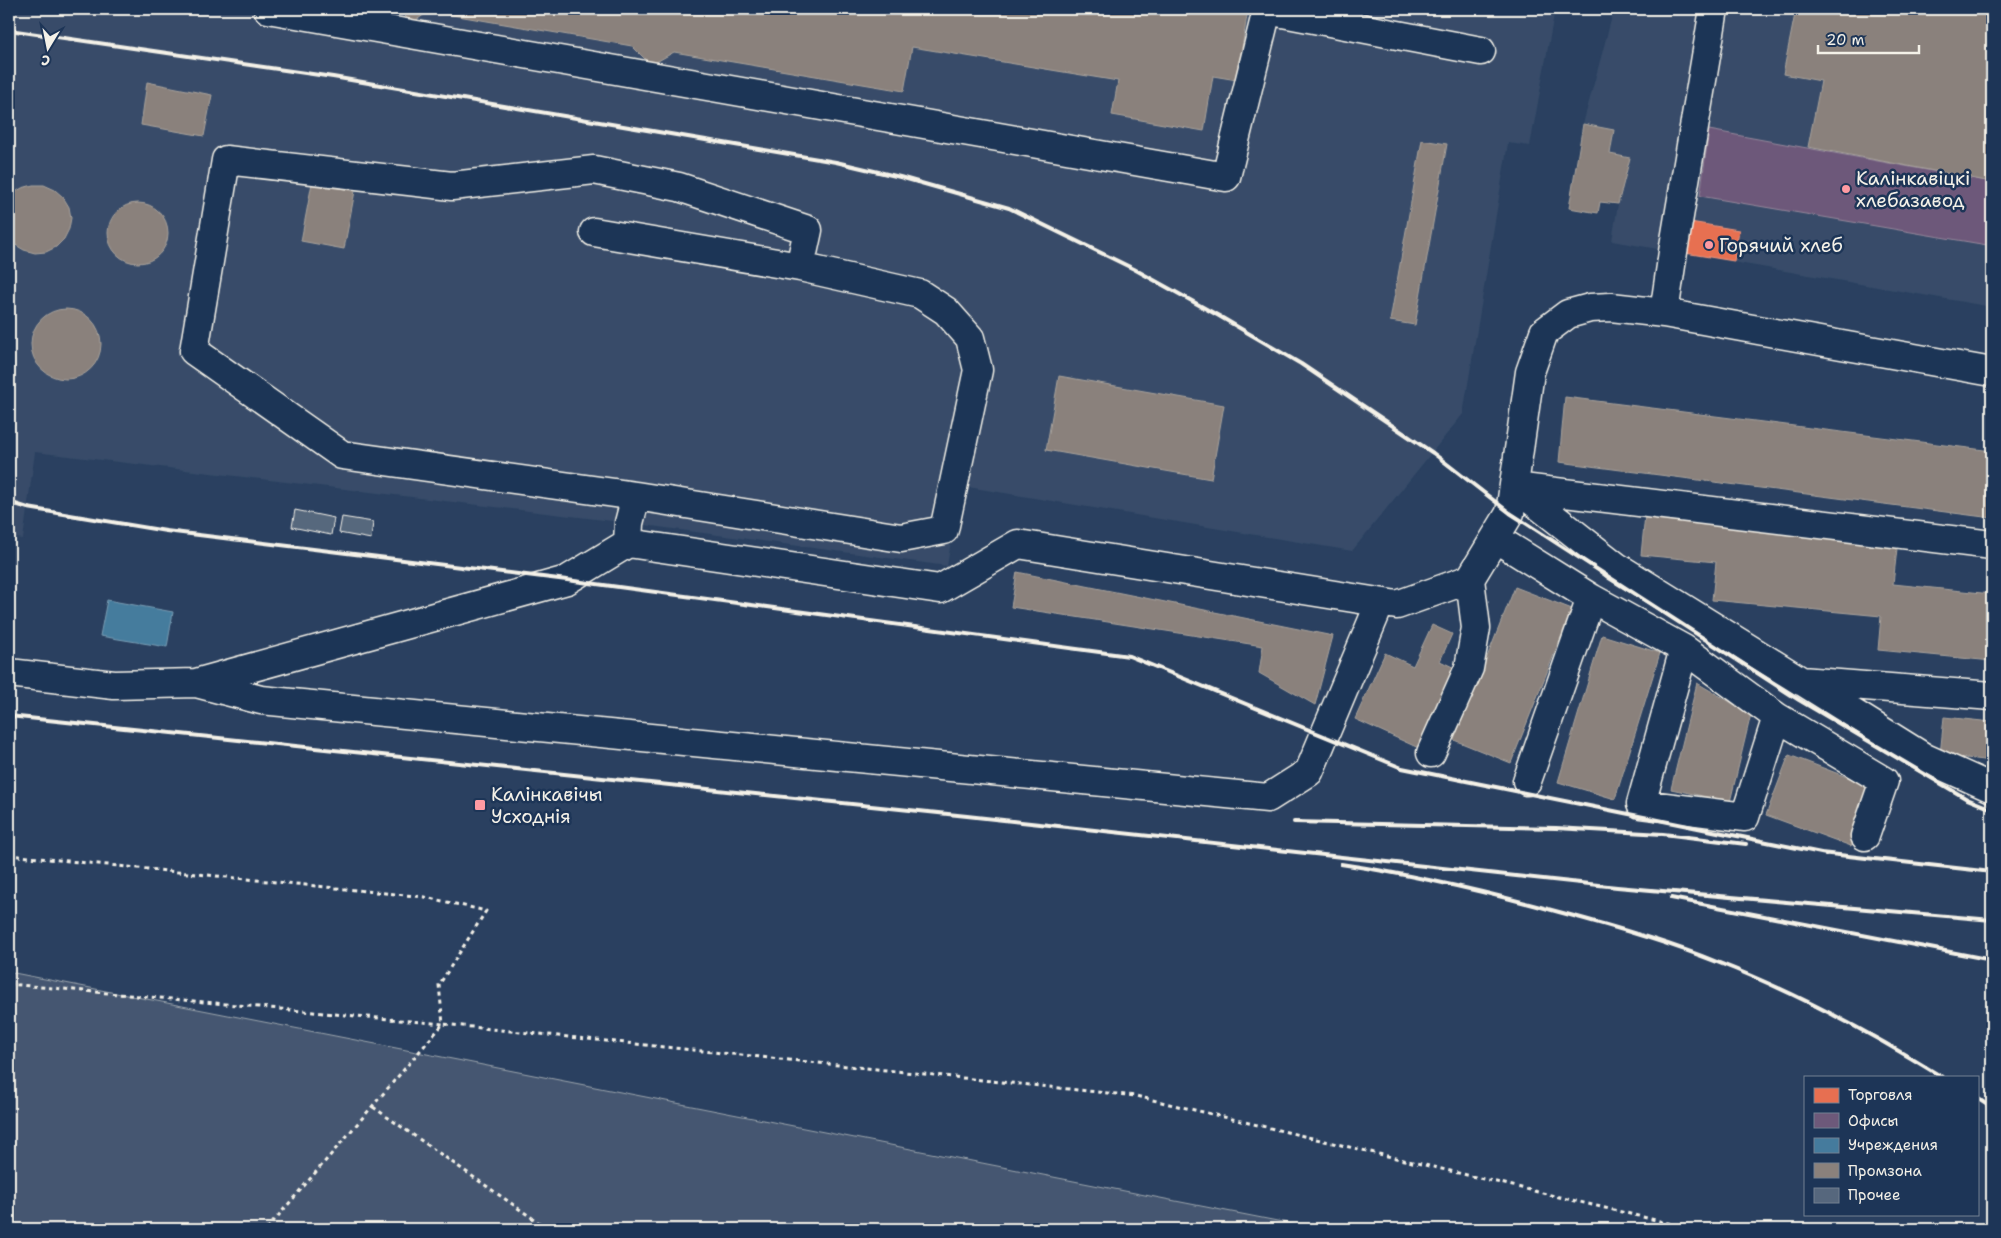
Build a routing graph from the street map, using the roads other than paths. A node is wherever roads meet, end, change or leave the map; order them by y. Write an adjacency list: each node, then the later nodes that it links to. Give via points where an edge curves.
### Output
1 (268, 9): 2 (street, via 1226,177)
2 (1267, 9): 4 (street)
3 (1714, 9): 7 (street)
4 (1481, 51)
5 (594, 232): 6 (street)
6 (800, 268): 10 (street, via 920,294 946,312 970,338 978,370 944,530 901,538); 10 (street, via 808,230 679,187 594,170 452,186 226,160 194,351 342,455)
7 (1664, 313): 8 (street); 9 (street, via 1611,306 1590,308 1568,314 1544,332 1530,372)
8 (1992, 372)
9 (1515, 487): 11 (street, via 1510,513); 13 (street); 19 (street, via 1617,567)
10 (636, 496): 12 (street, via 628,523)
11 (1495, 538): 14 (street); 15 (street)
12 (628, 543): 16 (street, via 940,588 1018,544); 20 (street, via 567,580)
13 (1992, 545)
14 (1470, 579): 16 (street, via 1397,605); 23 (street, via 1476,628 1469,668)
15 (1592, 598): 17 (street); 24 (street)
16 (1380, 603): 20 (street, via 1309,772 1268,798 260,700)
17 (1684, 649): 22 (street); 22 (street, via 1641,804 1745,817)
18 (9, 673): 20 (street, via 114,685)
19 (1801, 681): 21 (street); 25 (street, via 1925,758)
20 (196, 683)
21 (1992, 696)
22 (1777, 717): 26 (street, via 1884,781)
23 (1431, 753)
24 (1527, 781)
25 (1992, 788)
26 (1865, 836)

